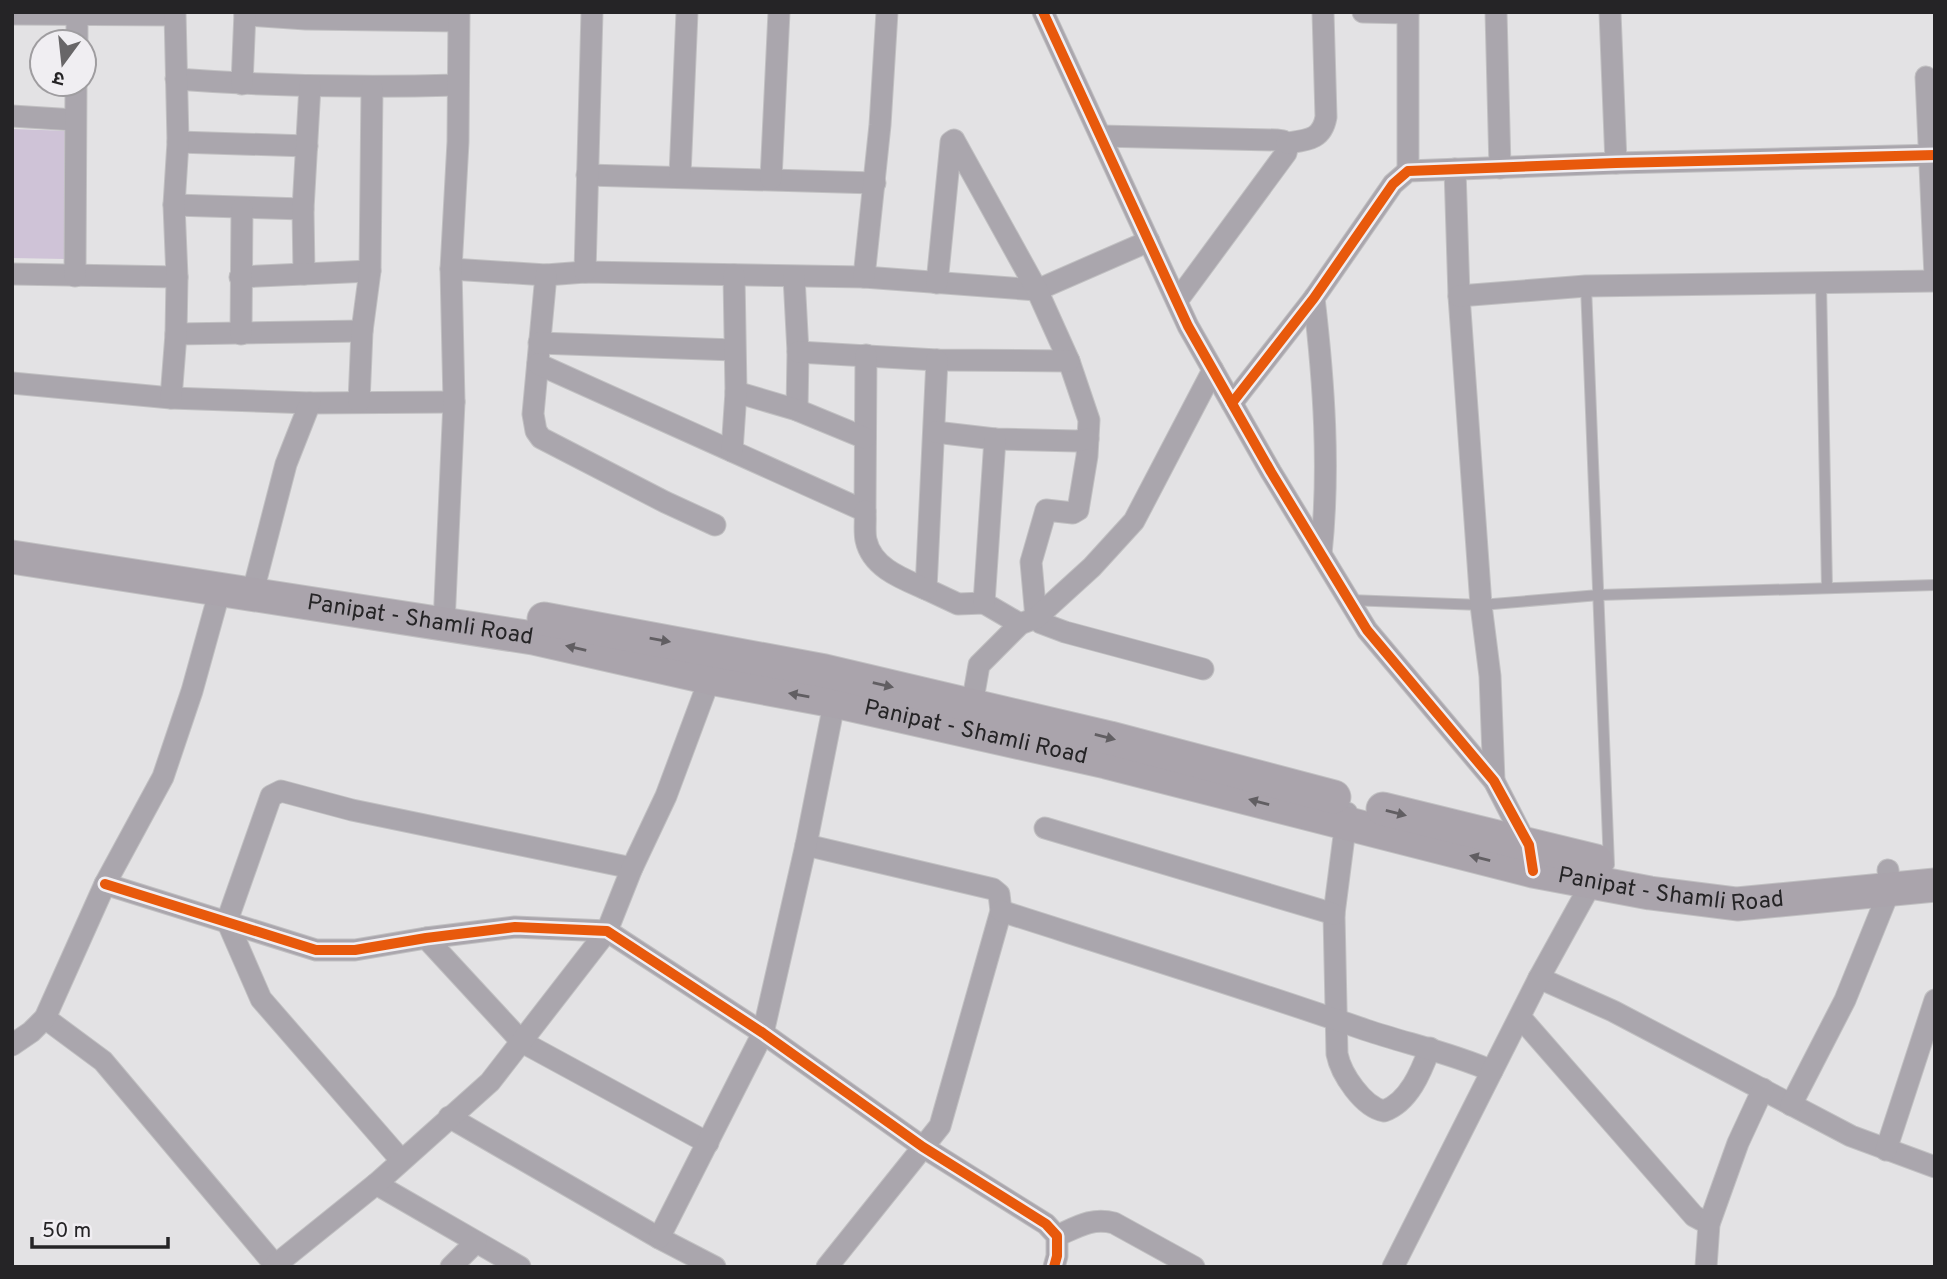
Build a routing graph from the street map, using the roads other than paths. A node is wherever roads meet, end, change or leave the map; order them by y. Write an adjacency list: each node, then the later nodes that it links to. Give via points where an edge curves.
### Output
1 (592, 12): 37 (street)
2 (687, 12): 38 (street)
3 (779, 12): 39 (street)
4 (887, 12): 40 (street)
5 (1043, 12): 28 (street)
6 (1323, 12): 30 (street, via 1324,128 1307,140)
7 (1363, 12): 10 (street)
8 (1496, 12): 34 (street)
9 (1610, 12): 33 (street)
10 (1408, 13): 36 (street)
11 (12, 14): 14 (street)
12 (174, 14): 14 (street); 20 (street)
13 (245, 14): 15 (street); 21 (street)
14 (77, 15): 18 (street)
15 (306, 16): 16 (street)
16 (370, 16): 17 (street)
17 (459, 16): 22 (street)
18 (77, 28)
19 (1926, 77): 32 (street)
20 (176, 79): 21 (street); 29 (street)
21 (242, 84): 23 (street)
22 (457, 85): 24 (street); 45 (street)
23 (310, 86): 24 (street); 31 (street)
24 (372, 88): 46 (street)
25 (76, 98): 27 (street)
26 (12, 116): 27 (street)
27 (75, 120): 49 (street)
28 (1101, 136): 30 (street); 44 (street)
29 (178, 142): 31 (street); 41 (street)
30 (1287, 143): 65 (street, via 1286,153)
31 (307, 146): 43 (street)
32 (1932, 155): 33 (street); 53 (street)
33 (1616, 163): 34 (street)
34 (1500, 168): 35 (street)
35 (1455, 169): 36 (street); 63 (street)
36 (1408, 170): 64 (street, via 1393,184)
37 (587, 174): 38 (street); 47 (street)
38 (680, 176): 39 (street)
39 (771, 179): 40 (street)
40 (875, 183): 57 (street)
41 (174, 205): 42 (street); 54 (street)
42 (242, 208): 43 (street); 55 (street)
43 (303, 209): 50 (street)
44 (1149, 241): 62 (street); 65 (street)
45 (450, 269): 51 (street); 80 (street)
46 (370, 271): 50 (street); 66 (street)
47 (585, 272): 51 (street); 52 (street)
48 (12, 274): 49 (street)
49 (75, 275): 54 (street)
50 (304, 275): 55 (street)
51 (546, 275): 71 (street)
52 (734, 275): 56 (street); 69 (street)
53 (1935, 276)
54 (177, 277): 67 (street)
55 (240, 277): 68 (street)
56 (794, 277): 57 (street); 70 (street)
57 (864, 277): 59 (street)
58 (1935, 281): 60 (street)
59 (937, 283): 62 (street); 62 (street, via 954,140)
60 (1821, 283): 61 (street); 97 (lane)
61 (1586, 286): 63 (street); 98 (lane)
62 (1037, 290): 74 (street)
63 (1459, 296): 101 (street)
64 (1314, 299): 82 (street); 92 (street, via 1324,429)
65 (1177, 302): 75 (street)
66 (362, 331): 68 (street); 79 (street)
67 (176, 334): 68 (street); 78 (street)
68 (241, 334)
69 (734, 350): 71 (street); 77 (street)
70 (798, 352): 72 (street); 83 (street)
71 (539, 353): 88 (street); 90 (street, via 533,414 541,438)
72 (866, 355): 73 (street); 85 (street)
73 (937, 360): 74 (street); 84 (street)
74 (1069, 361): 87 (street, via 1089,420)
75 (1213, 370): 82 (street); 103 (street, via 1134,521 1092,567)
76 (12, 383): 78 (street)
77 (736, 392): 83 (street); 88 (street)
78 (171, 398): 81 (street)
79 (359, 402): 80 (street); 81 (street)
80 (454, 402): 102 (street)
81 (310, 403): 95 (street)
82 (1232, 403): 92 (street)
83 (797, 410): 85 (street)
84 (935, 432): 86 (street); 96 (street)
85 (865, 438): 89 (street)
86 (995, 439): 87 (street); 100 (street)
87 (1088, 439): 103 (street, via 1078,510 1045,511 1030,570)
88 (733, 451): 89 (street)
89 (865, 511): 96 (street, via 866,540 885,570)
90 (715, 525)
91 (12, 536): 95 (highway, Panipat - Shamli Road)
92 (1321, 554): 99 (street)
93 (12, 557): 95 (highway, Panipat - Shamli Road)
94 (1935, 585): 97 (lane)
95 (243, 586): 102 (highway, Panipat - Shamli Road); 118 (street, via 191,691 163,777)
96 (926, 589): 100 (street, via 958,604)
97 (1827, 589): 98 (lane)
98 (1599, 595): 101 (lane); 115 (lane)
99 (1349, 600): 101 (lane); 108 (street, via 1367,630)
100 (984, 603): 103 (street)
101 (1481, 605): 108 (street, via 1490,676)
102 (444, 614): 105 (highway, Panipat - Shamli Road, one-way to 102); 106 (highway, Panipat - Shamli Road, one-way to 106, via 538,618)
103 (1028, 621): 104 (street); 107 (street, via 979,665)
104 (1203, 669)
105 (710, 678): 106 (highway, Panipat - Shamli Road, one-way to 105); 114 (street, via 666,796)
106 (837, 688): 107 (highway, Panipat - Shamli Road, one-way to 107); 109 (highway, Panipat - Shamli Road, one-way to 106, via 1106,762); 111 (street)
107 (972, 705): 109 (highway, Panipat - Shamli Road, one-way to 109, via 1110,738)
108 (1494, 781): 112 (street)
109 (1347, 812): 112 (highway, Panipat - Shamli Road); 120 (street)
110 (1045, 828): 120 (street)
111 (806, 845): 119 (street, via 992,889 999,894); 129 (street)
112 (1531, 858): 115 (highway, Panipat - Shamli Road)
113 (1935, 865): 116 (highway, Panipat - Shamli Road)
114 (632, 868): 121 (street, via 281,791 271,796); 122 (street)
115 (1601, 873): 116 (highway, Panipat - Shamli Road, via 1650,893 1737,904); 124 (street)
116 (1889, 879): 117 (highway, Panipat - Shamli Road); 135 (street, via 1845,1000)
117 (1935, 883)
118 (105, 884): 121 (street); 127 (street)
119 (1001, 911): 128 (street); 138 (street, via 942,1120)
120 (1334, 914): 128 (street)
121 (227, 921): 123 (street, via 316,950 355,950); 140 (street, via 261,999)
122 (607, 931): 123 (street, via 515,927); 129 (street); 130 (street)
123 (426, 938): 130 (street)
124 (1539, 978): 126 (street); 134 (street, via 1613,1011)
125 (1935, 1000): 139 (street)
126 (1520, 1017): 133 (street); 143 (street, via 1694,1216)
127 (45, 1018): 131 (street); 147 (street, via 103,1061)
128 (1337, 1020): 132 (street); 132 (street, via 1339,1067 1379,1110 1402,1101)
129 (763, 1033): 137 (street); 138 (street)
130 (522, 1042): 136 (street, via 489,1082); 137 (street)
131 (12, 1045)
132 (1430, 1048): 133 (street)
133 (1492, 1071): 154 (street)
134 (1763, 1090): 135 (street); 143 (street)
135 (1791, 1105): 139 (street)
136 (449, 1117): 140 (street); 145 (street)
137 (708, 1143): 145 (street)
138 (923, 1147): 144 (street, via 1046,1224); 151 (street)
139 (1886, 1150): 141 (street)
140 (401, 1160): 142 (street)
141 (1935, 1167)
142 (376, 1184): 146 (street); 147 (street)
143 (1709, 1224): 155 (street)
144 (1057, 1236): 152 (street); 153 (street, via 1102,1220)
145 (659, 1238): 150 (street)
146 (476, 1242): 148 (street); 149 (street)
147 (274, 1266)
148 (451, 1267)
149 (520, 1267)
150 (715, 1267)
151 (827, 1267)
152 (1054, 1267)
153 (1194, 1267)
154 (1394, 1267)
155 (1706, 1267)

